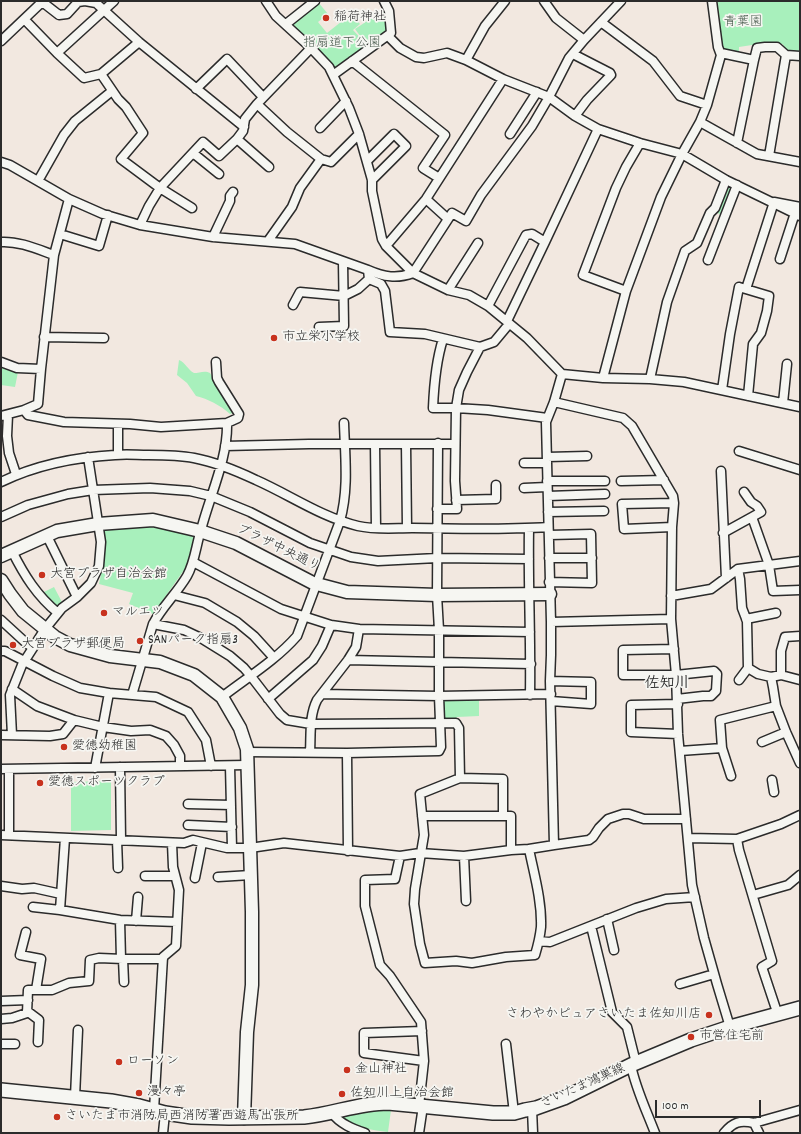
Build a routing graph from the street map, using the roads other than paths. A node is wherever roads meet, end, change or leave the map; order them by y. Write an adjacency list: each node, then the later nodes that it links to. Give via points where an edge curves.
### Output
1 (85, 1): 10 (street, via 78,2 67,14 59,14); 11 (street, via 96,3)
2 (114, 1): 11 (street)
3 (266, 1): 14 (street, via 276,16)
4 (315, 1): 14 (street)
5 (384, 1): 15 (street, via 391,33)
6 (505, 1): 25 (street, via 485,26)
7 (544, 1): 16 (street, via 556,18)
8 (621, 1): 13 (street)
9 (712, 1): 20 (street)
10 (42, 2): 12 (street)
11 (104, 9): 18 (street); 21 (street)
12 (25, 20): 17 (street); 21 (street)
13 (601, 22): 16 (street); 38 (street, via 653,61 680,96)
14 (286, 24): 19 (street)
15 (388, 36): 25 (street, via 400,48 416,57 424,58 447,53); 27 (street)
16 (584, 40): 22 (street)
17 (1, 41)
18 (139, 42): 28 (street); 31 (street)
19 (311, 48): 29 (street); 34 (street)
20 (721, 53): 26 (street); 38 (street)
21 (57, 54): 28 (street, via 84,78)
22 (573, 54): 35 (street); 39 (street, via 611,75)
23 (786, 55): 24 (street); 26 (street, via 777,47 757,48); 51 (street)
24 (800, 56)
25 (466, 60): 30 (street)
26 (754, 60): 48 (street)
27 (352, 61): 29 (street); 58 (street, via 445,135 423,168)
28 (101, 74): 32 (street)
29 (333, 75): 36 (street)
30 (503, 79): 33 (street); 58 (street)
31 (196, 89): 34 (street, via 227,59); 41 (street)
32 (112, 91): 61 (street, via 75,121 64,135); 63 (street, via 143,133 121,159)
33 (537, 92): 35 (street); 45 (street)
34 (264, 97): 37 (street)
35 (549, 97): 39 (street); 71 (street, via 532,126 481,195 466,221 452,213)
36 (346, 101): 42 (street); 44 (street)
37 (257, 104): 41 (street, via 244,119); 52 (street)
38 (707, 104): 40 (street)
39 (575, 116): 43 (street)
40 (700, 122): 48 (street); 50 (street)
41 (244, 127): 46 (street)
42 (320, 128)
43 (598, 129): 47 (street); 77 (street)
44 (360, 134): 52 (street, via 330,162); 55 (street)
45 (510, 134)
46 (237, 139): 49 (street, via 218,156 203,142); 56 (street)
47 (640, 143): 50 (street); 89 (street, via 616,188 583,275)
48 (736, 143): 51 (street, via 756,154)
49 (193, 153): 57 (street); 63 (street)
50 (682, 154): 60 (street); 89 (street, via 661,197)
51 (769, 156): 53 (street)
52 (322, 159): 75 (street, via 300,188 292,206)
53 (800, 160)
54 (1, 162): 61 (street)
55 (367, 162): 59 (street); 59 (street, via 394,134 406,146)
56 (270, 167)
57 (219, 174)
58 (439, 178): 66 (street)
59 (372, 180): 79 (street, via 382,239)
60 (726, 180): 62 (street); 105 (street, via 715,208 710,213 696,243 685,251 667,302)
61 (38, 181): 65 (street)
62 (737, 185): 67 (street); 81 (street)
63 (160, 188): 68 (street); 72 (street)
64 (233, 192): 74 (street)
65 (69, 199): 70 (street); 73 (street)
66 (426, 199): 71 (street); 79 (street)
67 (774, 202): 69 (street); 87 (street)
68 (192, 208)
69 (798, 212): 82 (street)
70 (108, 215): 72 (street); 73 (street, via 99,246)
71 (448, 219): 85 (street)
72 (140, 225): 74 (street)
73 (60, 234): 80 (street)
74 (213, 237): 75 (street)
75 (268, 241): 83 (street, via 295,244)
76 (1, 242): 80 (street, via 26,246)
77 (545, 242): 92 (street, via 532,234 526,235); 93 (street)
78 (478, 243): 88 (street)
79 (386, 246): 85 (street)
80 (54, 255): 95 (street)
81 (708, 260)
82 (780, 260)
83 (343, 262): 84 (street); 90 (street)
84 (368, 270): 85 (street, via 392,277); 86 (street)
85 (413, 273): 88 (street)
86 (369, 279): 90 (street, via 358,289); 97 (street, via 381,284 385,291 390,332 425,334)
87 (746, 289): 106 (street, via 739,287); 107 (street, via 769,296 760,333 753,344)
88 (448, 290): 92 (street, via 469,294)
89 (626, 292): 104 (street)
90 (344, 296): 91 (street, via 300,292); 94 (street, via 344,326)
91 (293, 305)
92 (488, 306): 93 (street)
93 (508, 322): 98 (street, via 494,342); 103 (street)
94 (319, 327)
95 (44, 337): 96 (street); 102 (street)
96 (104, 338)
97 (443, 339): 98 (street); 111 (street, via 438,355 434,408)
98 (480, 347): 111 (street, via 459,390)
99 (1, 362): 102 (street, via 17,368)
100 (216, 362): 115 (street, via 217,378 238,414 238,418)
101 (787, 364): 109 (street)
102 (41, 369): 112 (street, via 38,404)
103 (562, 374): 104 (street); 108 (street)
104 (603, 378): 105 (street)
105 (650, 380): 106 (street, via 684,382)
106 (722, 390): 107 (street)
107 (748, 396): 109 (street)
108 (554, 402): 114 (street); 135 (street, via 623,418 632,426)
109 (783, 404): 110 (street)
110 (800, 407)
111 (456, 408): 114 (street); 122 (street)
112 (24, 410): 113 (street); 117 (street, via 28,415 64,422)
113 (4, 415): 125 (street, via 7,436)
114 (547, 418): 129 (street)
115 (227, 423): 117 (street, via 162,427); 123 (street, via 228,436)
116 (344, 423): 119 (street)
117 (118, 424): 126 (street)
118 (438, 443): 121 (street); 122 (street); 148 (street)
119 (345, 444): 120 (street); 123 (street); 153 (street, via 346,478)
120 (375, 444): 121 (street); 156 (street)
121 (406, 444): 157 (street)
122 (455, 444): 146 (street)
123 (225, 446): 131 (street)
124 (739, 451): 132 (street)
125 (5, 452): 134 (street)
126 (118, 454): 128 (street); 131 (street, via 170,455)
127 (587, 456): 129 (street)
128 (88, 457): 134 (street); 142 (street)
129 (547, 460): 130 (street); 141 (street)
130 (524, 463)
131 (220, 465): 145 (street); 153 (street, via 255,479)
132 (800, 470)
133 (721, 471): 162 (street)
134 (16, 474): 138 (street)
135 (664, 480): 137 (street); 147 (street)
136 (605, 481): 141 (street)
137 (621, 481)
138 (1, 482)
139 (496, 485): 146 (street, via 496,499)
140 (524, 488): 141 (street)
141 (548, 488): 144 (street); 150 (street)
142 (93, 490): 145 (street, via 150,488 190,491); 151 (street, via 28,505); 154 (street)
143 (744, 492): 152 (street, via 761,512)
144 (605, 494)
145 (211, 496): 160 (street); 164 (street, via 250,512 310,544)
146 (456, 500): 148 (street, via 457,509)
147 (674, 503): 155 (street); 155 (street, via 622,504 624,529)
148 (437, 509): 158 (street)
149 (604, 511): 150 (street)
150 (548, 512): 161 (street)
151 (1, 517)
152 (752, 517): 162 (street); 172 (street)
153 (340, 521): 156 (street); 164 (street)
154 (98, 524): 160 (street, プラザ中央通り, via 153,520); 163 (street, プラザ中央通り, via 57,531); 184 (street, via 101,542 99,566 91,582)
155 (672, 527): 183 (street)
156 (376, 528): 157 (street)
157 (407, 528): 158 (street)
158 (438, 529): 159 (street); 166 (street)
159 (529, 529): 161 (street); 169 (street)
160 (200, 531): 171 (street); 177 (street, プラザ中央通り, via 236,543)
161 (549, 531): 167 (street); 168 (street, via 591,534)
162 (723, 534): 174 (street)
163 (47, 536): 165 (street, プラザ中央通り); 184 (street)
164 (329, 550): 166 (street, via 350,557 378,561); 177 (street)
165 (6, 554): 185 (street, via 36,592)
166 (437, 558): 169 (street); 181 (street)
167 (549, 558): 168 (street); 176 (street)
168 (592, 558): 176 (street, via 592,583)
169 (529, 559): 182 (street)
170 (800, 561): 172 (street)
171 (193, 562): 180 (street); 187 (street, via 281,609)
172 (769, 565): 173 (street); 178 (street, via 773,591)
173 (738, 569): 174 (street); 189 (street, via 742,608)
174 (726, 578): 183 (street, via 710,589)
175 (1, 580): 194 (street, via 23,611)
176 (549, 582): 179 (street)
177 (316, 584): 181 (street, プラザ中央通り, via 347,592); 187 (street)
178 (800, 590)
179 (550, 594): 182 (street, プラザ中央通り); 191 (street)
180 (174, 595): 192 (street); 202 (street, via 205,603 231,618 254,636)
181 (437, 595): 182 (street, プラザ中央通り); 196 (street)
182 (530, 595): 197 (street)
183 (671, 596): 188 (street)
184 (77, 597): 185 (street)
185 (58, 613): 194 (street)
186 (776, 613): 189 (street)
187 (305, 617): 193 (street); 202 (street, via 297,636)
188 (671, 619): 191 (street); 200 (street)
189 (746, 619): 208 (street)
190 (1, 620): 199 (street)
191 (551, 622): 215 (street)
192 (153, 624): 203 (street); 209 (street, via 184,630 201,638 230,656)
193 (331, 625): 195 (street); 224 (street, via 313,660)
194 (45, 629): 199 (street); 203 (street, via 70,645 110,656)
195 (359, 629): 196 (street); 204 (street, via 356,647)
196 (439, 630): 197 (street); 206 (street)
197 (530, 632): 207 (street)
198 (800, 636): 211 (street, via 785,637 781,651)
199 (33, 648): 205 (street)
200 (674, 649): 210 (street); 210 (street, via 623,650 623,675)
201 (1, 651): 205 (street)
202 (274, 658): 209 (street)
203 (142, 660): 219 (street); 222 (street, via 160,662 194,675)
204 (348, 660): 206 (street); 218 (street)
205 (25, 661): 216 (street); 217 (street, via 80,688)
206 (439, 661): 207 (street); 221 (street)
207 (531, 664): 220 (street)
208 (748, 668): 212 (street); 213 (street)
209 (250, 675): 222 (street); 224 (street)
210 (676, 675): 225 (street); 225 (street, via 714,671 717,674 716,691 711,696)
211 (781, 675): 212 (street); 214 (street)
212 (771, 677): 226 (street)
213 (739, 680)
214 (800, 680)
215 (550, 681): 223 (street); 223 (street, via 590,682 591,704)
216 (12, 689): 227 (street, via 37,706); 233 (street)
217 (109, 693): 219 (street); 230 (street)
218 (322, 694): 221 (street); 229 (street, via 314,707)
219 (132, 695): 244 (street, via 156,697 188,712 206,740)
220 (530, 695): 221 (street); 223 (street)
221 (439, 696): 228 (street)
222 (222, 697): 238 (street, via 240,728)
223 (551, 698): 268 (street)
224 (268, 699): 229 (street, via 287,720)
225 (677, 702): 232 (street); 232 (street, via 631,705 631,732)
226 (776, 706): 231 (street); 236 (street, via 720,720)
227 (74, 720): 230 (street); 233 (street, via 63,734)
228 (440, 723): 229 (street); 240 (street, via 439,751); 250 (street, via 456,723 459,728)
229 (311, 724): 239 (street)
230 (103, 727): 243 (street, via 131,731 150,730 166,736 180,756); 247 (street)
231 (786, 732): 235 (street); 241 (street)
232 (678, 734): 237 (street)
233 (12, 735): 234 (street)
234 (1, 736)
235 (762, 742)
236 (722, 748): 237 (street); 249 (street)
237 (680, 751): 258 (street)
238 (247, 752): 239 (street); 242 (street)
239 (310, 752): 240 (street)
240 (347, 752): 272 (street)
241 (800, 763)
242 (247, 765): 245 (street); 270 (street)
243 (180, 766): 244 (street); 246 (street)
244 (211, 766): 245 (street)
245 (230, 766): 254 (street)
246 (120, 767): 247 (street); 265 (street)
247 (95, 768): 248 (street)
248 (5, 769): 261 (street)
249 (732, 776)
250 (460, 778): 256 (street, via 420,794); 257 (street, via 503,779)
251 (772, 780): 252 (street)
252 (774, 792)
253 (188, 804): 254 (street)
254 (231, 805): 260 (street)
255 (800, 815): 264 (street)
256 (422, 816): 257 (street); 274 (street, via 424,835)
257 (504, 816): 273 (street, via 511,816)
258 (686, 819): 263 (street); 268 (street, via 644,819 623,814 608,820 589,840)
259 (188, 825): 260 (street)
260 (232, 827): 269 (street)
261 (5, 835): 262 (street)
262 (65, 838): 265 (street); 285 (street)
263 (688, 838): 264 (street); 287 (street)
264 (737, 839): 286 (street)
265 (119, 840): 266 (street); 277 (street)
266 (172, 843): 267 (street, via 193,840); 281 (street)
267 (202, 843): 269 (street); 283 (street)
268 (554, 845): 271 (street)
269 (232, 848): 270 (street)
270 (250, 848): 272 (street, via 284,843); 278 (street)
271 (529, 849): 273 (street); 298 (street, via 540,901)
272 (348, 850): 275 (street)
273 (512, 850): 276 (street)
274 (420, 853): 275 (street); 276 (street); 298 (street, via 414,904 425,963 472,963 535,955)
275 (400, 856): 314 (street, via 395,879 365,880 365,906 380,965 421,1022)
276 (464, 856): 289 (street)
277 (118, 868)
278 (251, 875): 282 (street); 329 (street, via 252,985 247,1032)
279 (800, 875): 286 (street, via 788,885)
280 (145, 876): 281 (street)
281 (175, 876): 295 (street, via 179,890)
282 (218, 877)
283 (195, 878)
284 (1, 886): 285 (street, via 34,888)
285 (60, 894): 291 (street)
286 (753, 895): 310 (street, via 772,961 762,967)
287 (695, 897): 292 (street, via 666,899); 302 (street)
288 (138, 898): 294 (street)
289 (466, 901)
290 (33, 907): 291 (street)
291 (60, 910): 293 (street)
292 (607, 919): 296 (street); 299 (street)
293 (120, 920): 294 (street); 300 (street)
294 (136, 921): 295 (street)
295 (177, 922): 301 (street, via 176,946)
296 (591, 926): 298 (street, via 550,942); 320 (street, via 612,1012 627,1027)
297 (26, 932): 305 (street, via 20,955 40,959)
298 (539, 941)
299 (614, 950)
300 (122, 959): 301 (street); 303 (street); 305 (street, via 90,960 89,981 52,990)
301 (163, 959): 326 (street)
302 (714, 974): 304 (street); 312 (street)
303 (124, 982)
304 (680, 984)
305 (36, 990): 306 (street, via 28,990)
306 (28, 1000): 307 (street); 309 (street)
307 (1, 1001)
308 (800, 1008): 310 (main road, さいたま鴻巣線)
309 (27, 1011): 311 (street, via 12,1018); 315 (street, via 39,1020)
310 (778, 1014): 312 (main road, さいたま鴻巣線)
311 (1, 1018)
312 (730, 1027): 320 (main road, さいたま鴻巣線)
313 (78, 1030): 322 (street)
314 (422, 1031): 319 (street); 319 (street, via 364,1033 364,1053)
315 (38, 1042)
316 (1, 1044): 317 (street)
317 (15, 1044)
318 (506, 1044): 328 (street)
319 (424, 1061): 323 (street)
320 (634, 1064): 324 (main road, さいたま鴻巣線, via 564,1098); 336 (street, via 633,1075)
321 (1, 1090): 322 (main road, さいたま鴻巣線)
322 (75, 1097): 326 (main road, さいたま鴻巣線, via 111,1101)
323 (421, 1106): 327 (main road, さいたま鴻巣線, via 374,1103); 328 (main road, さいたま鴻巣線); 334 (street)
324 (532, 1109): 328 (main road, さいたま鴻巣線); 335 (street)
325 (800, 1110): 330 (street)
326 (160, 1112): 329 (main road, さいたま鴻巣線, via 202,1118); 332 (street)
327 (332, 1113): 329 (main road, さいたま鴻巣線, via 304,1117); 331 (street)
328 (514, 1113)
329 (244, 1118)
330 (754, 1123): 337 (street, via 740,1121); 338 (street)
331 (346, 1129): 333 (street)
332 (163, 1133)
333 (365, 1133)
334 (420, 1133)
335 (533, 1133)
336 (655, 1133)
337 (724, 1133)
338 (759, 1133)

